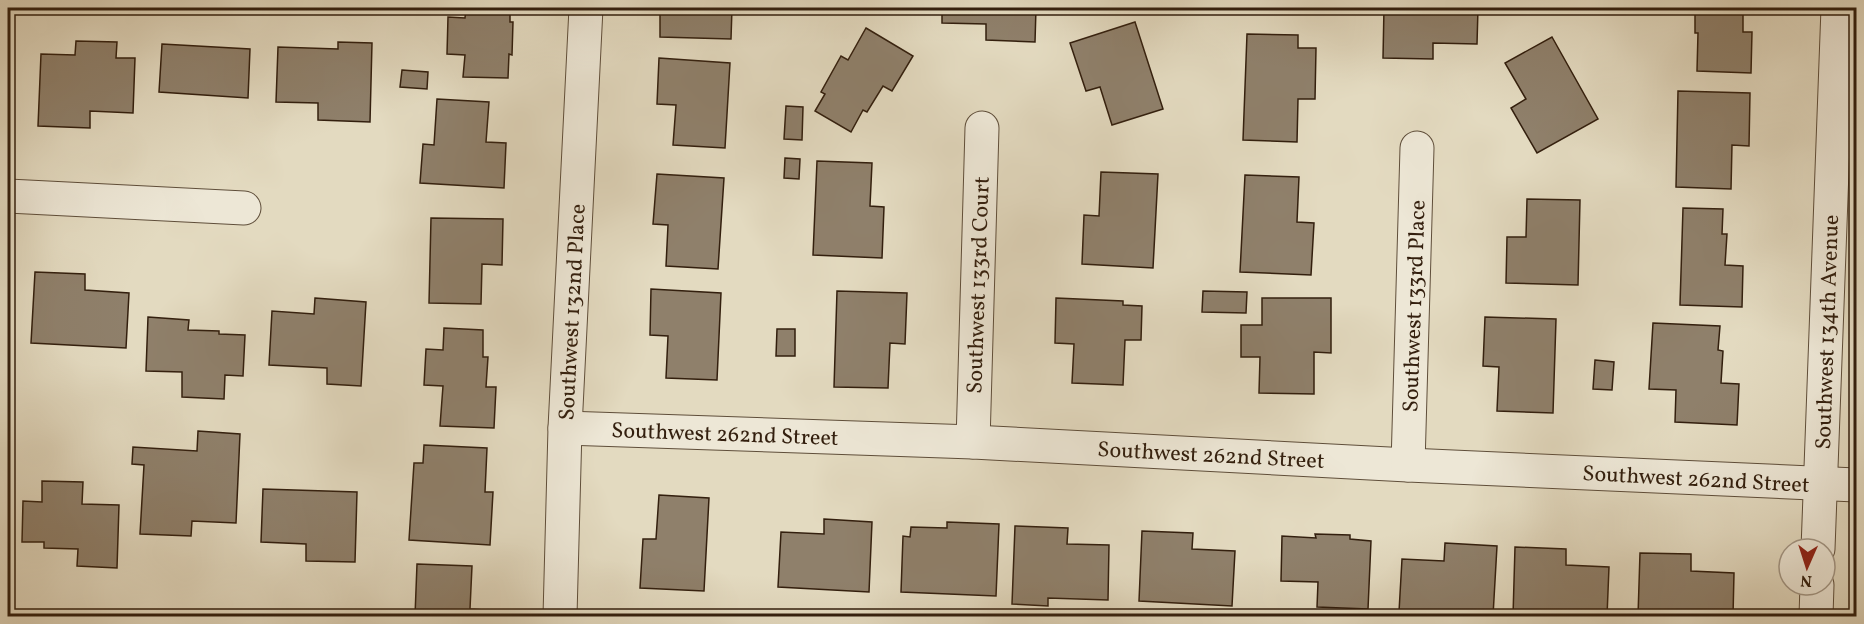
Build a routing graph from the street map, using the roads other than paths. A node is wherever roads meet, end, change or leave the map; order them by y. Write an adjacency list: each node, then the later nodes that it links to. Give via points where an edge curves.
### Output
1 (586, 8): 8 (street, Southwest 132nd Place)
2 (1838, 8): 3 (street, Southwest 134th Avenue)
3 (1845, 99): 11 (street, Southwest 134th Avenue)
4 (982, 128): 9 (street, Southwest 133rd Court)
5 (1417, 148): 10 (street, Southwest 133rd Place)
6 (8, 196): 7 (street)
7 (244, 208)
8 (565, 428): 9 (street, Southwest 262nd Street); 15 (street, Southwest 132nd Place)
9 (973, 442): 10 (street, Southwest 262nd Street)
10 (1408, 465): 11 (street, Southwest 262nd Street)
11 (1820, 484): 12 (street, Southwest 262nd Street); 13 (street, Southwest 134th Avenue)
12 (1857, 485)
13 (1818, 537)
14 (1817, 597): 16 (street)
15 (560, 616)
16 (1816, 616)

